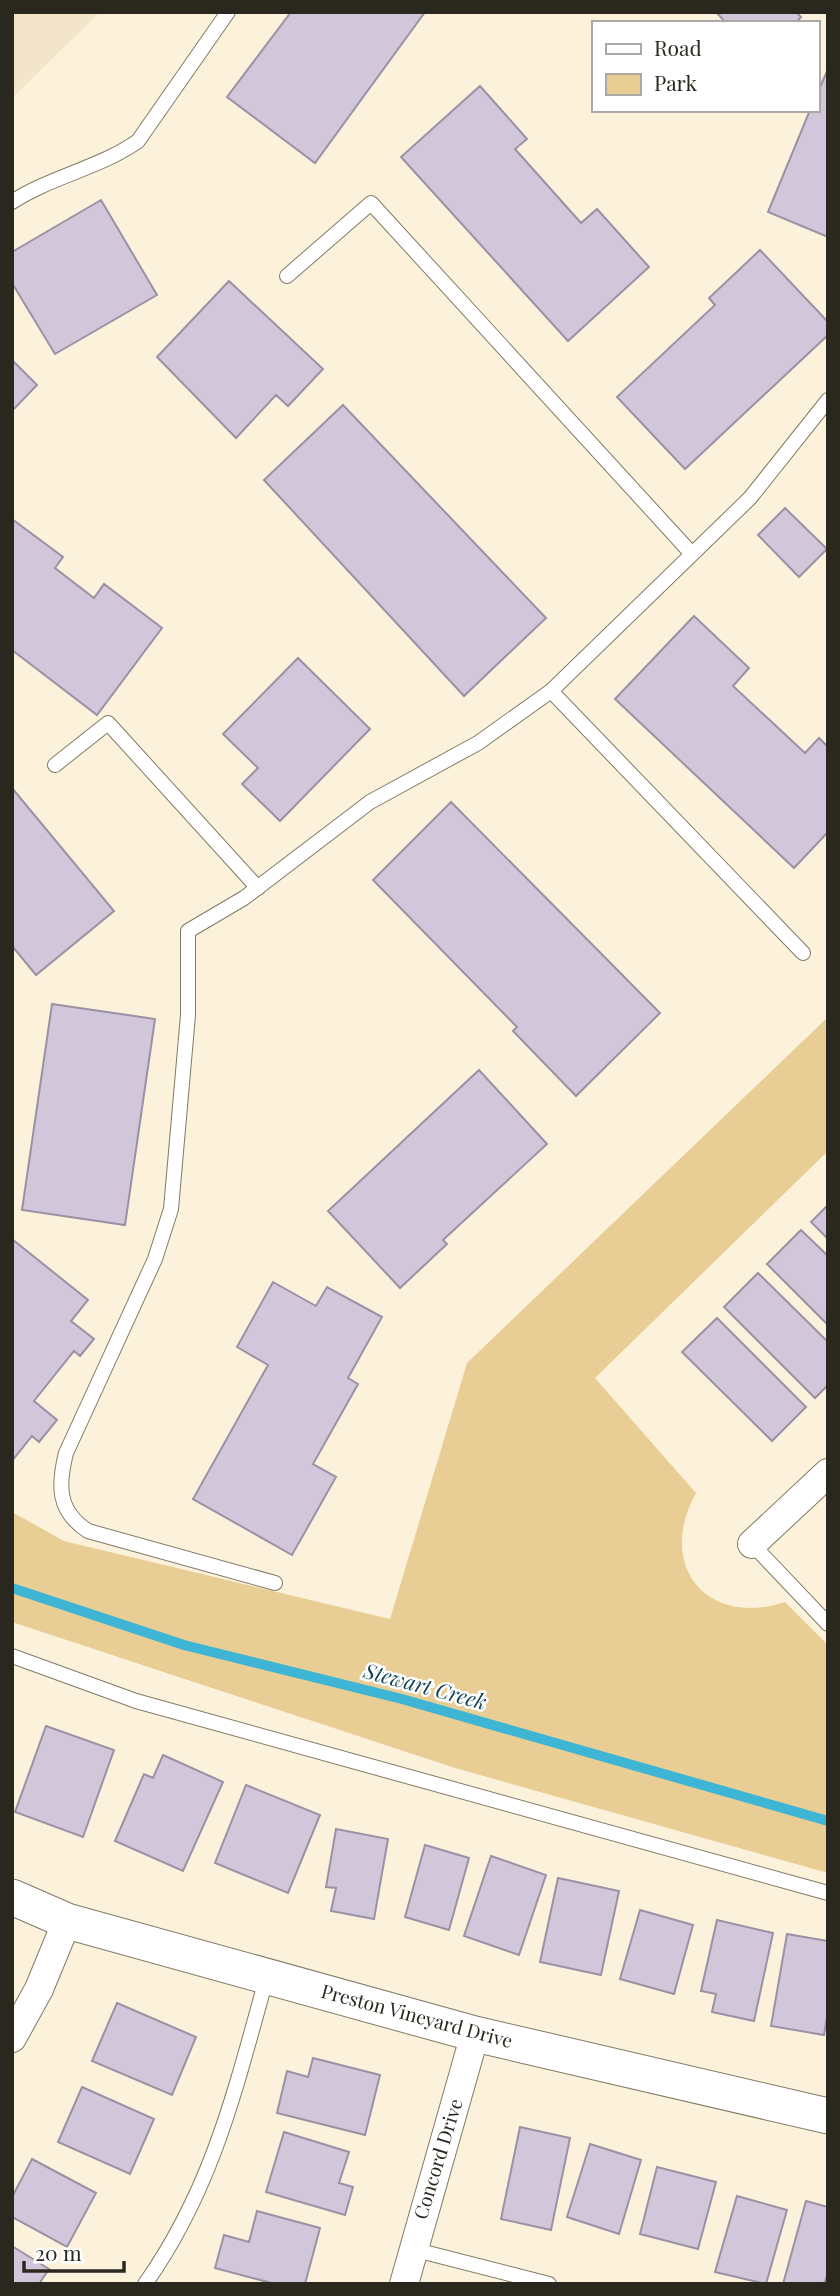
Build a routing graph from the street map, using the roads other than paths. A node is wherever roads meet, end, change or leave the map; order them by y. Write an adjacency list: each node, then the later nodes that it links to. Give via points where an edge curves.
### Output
1 (229, 12): 2 (lane, via 138,141 119,155 60,177)
2 (12, 202)
3 (287, 276): 5 (lane, via 371,203)
4 (828, 400): 5 (lane, via 750,498)
5 (692, 554): 6 (lane)
6 (551, 691): 8 (lane, via 478,743 370,802); 9 (lane)
7 (55, 765): 8 (lane, via 108,723)
8 (258, 888): 12 (lane, via 188,931 188,1015 171,1209 155,1259 66,1453 60,1493 70,1515 88,1531)
9 (803, 953)
10 (828, 1473): 11 (street)
11 (752, 1544): 13 (lane)
12 (275, 1583)
13 (828, 1624)
14 (12, 1656): 15 (lane, via 136,1701)
15 (828, 1893)
16 (12, 1897): 17 (street, Preston Vineyard Drive)
17 (67, 1921): 18 (street, Preston Vineyard Drive); 20 (street)
18 (268, 1975): 19 (street, Preston Vineyard Drive); 23 (lane, via 211,2166 186,2218)
19 (475, 2034): 21 (street, Preston Vineyard Drive); 22 (street, Concord Drive)
20 (12, 2039)
21 (828, 2116)
22 (412, 2249): 24 (street, Concord Drive); 25 (lane)
23 (145, 2284)
24 (404, 2284)
25 (550, 2284)

